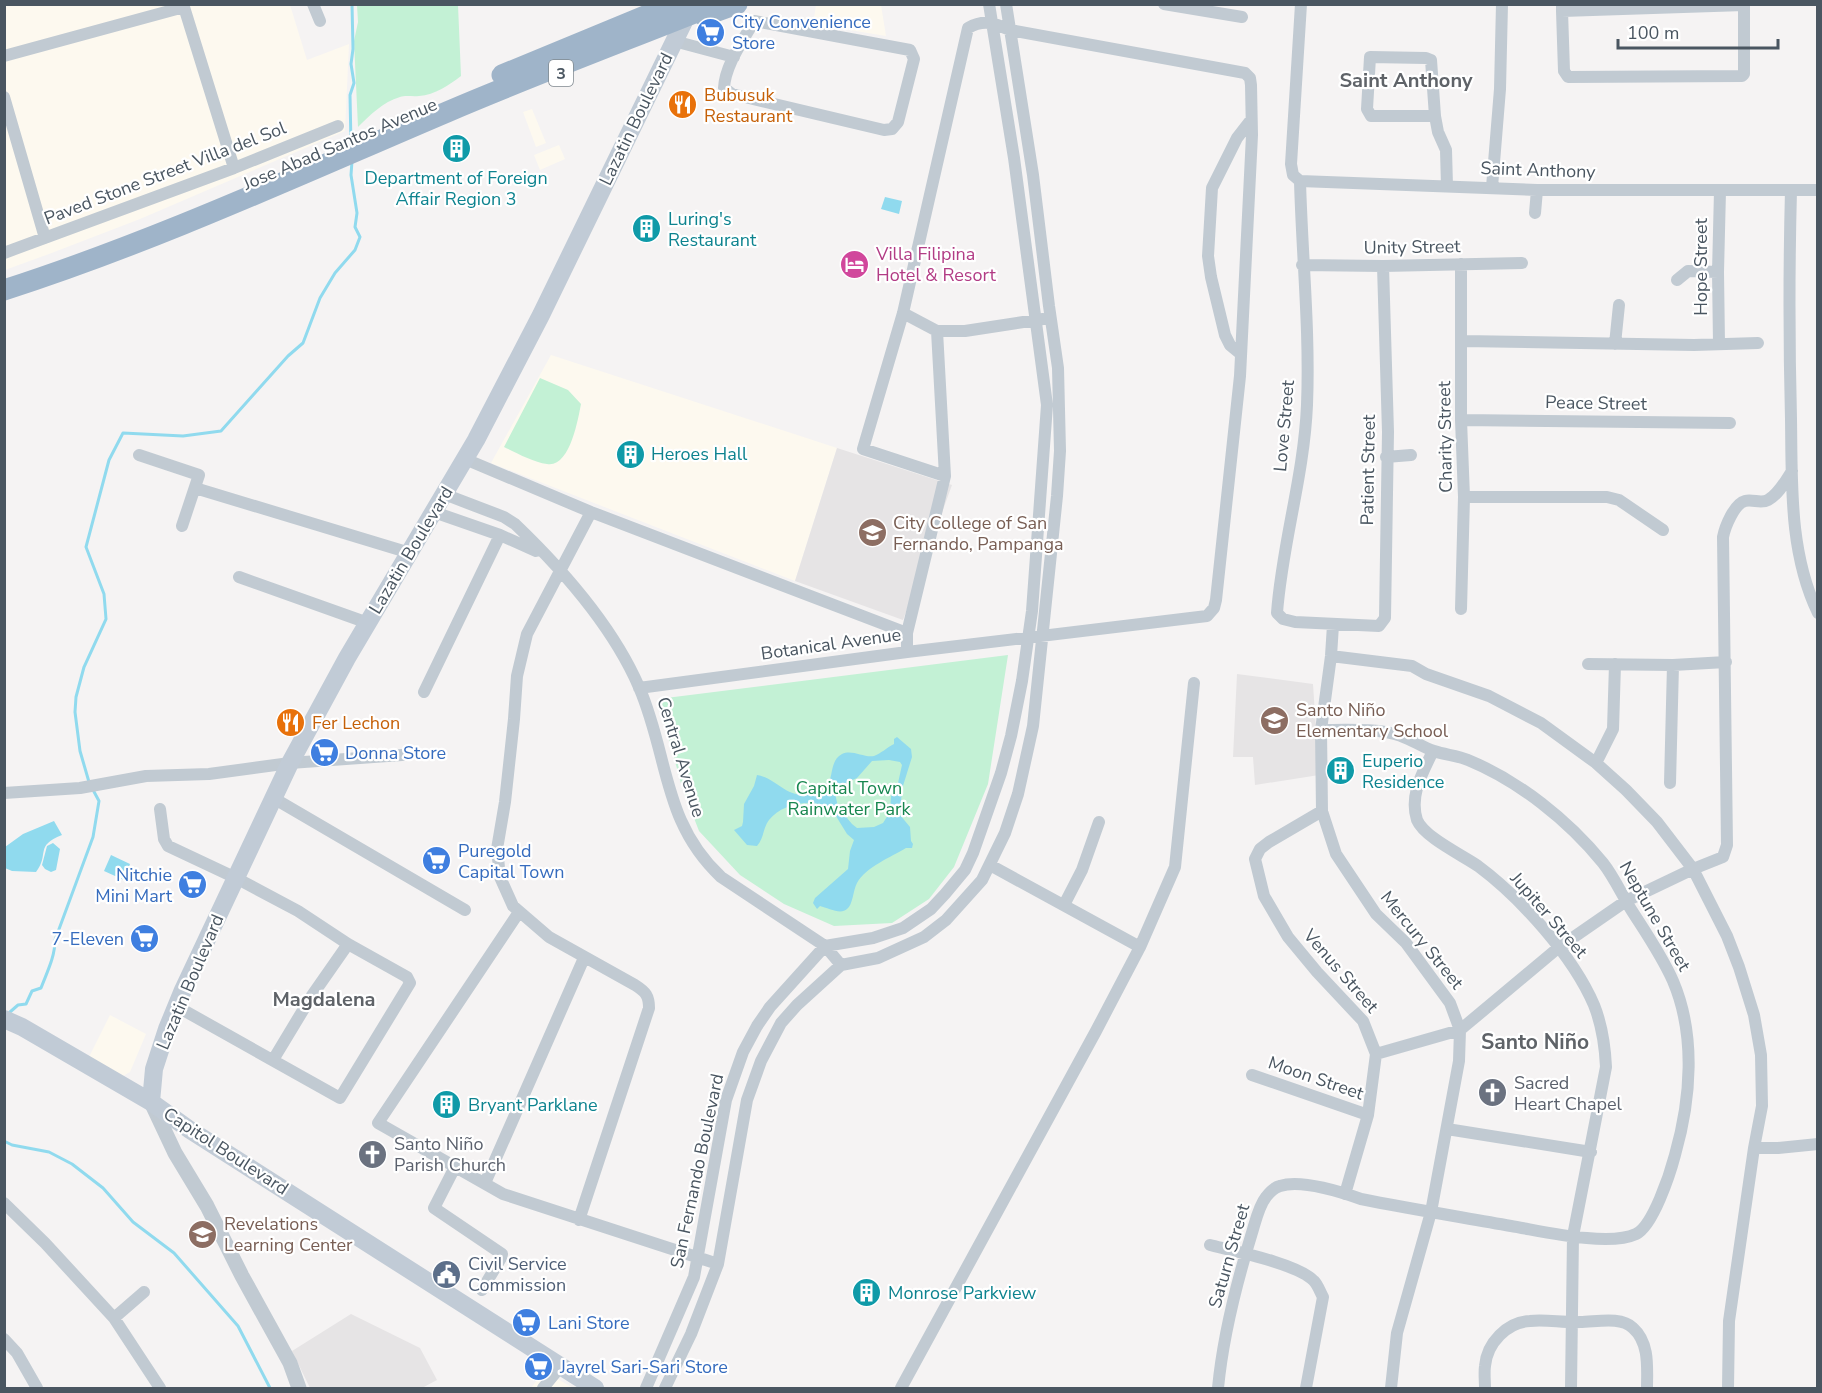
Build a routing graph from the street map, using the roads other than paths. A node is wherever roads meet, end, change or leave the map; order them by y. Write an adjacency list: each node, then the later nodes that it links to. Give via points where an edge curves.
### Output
1 (313, 4): 12 (street)
2 (717, 4): 18 (highway, 3)
3 (737, 4): 10 (highway, Jose Abad Santos Avenue / 3)
4 (989, 4): 13 (street)
5 (1006, 4): 14 (street)
6 (1164, 4): 11 (street)
7 (1301, 4): 25 (street, Love Street, via 1291,164 1293,175)
8 (1502, 4): 27 (street)
9 (1562, 8): 9 (street, via 1564,71 1568,77 1742,76 1745,71 1744,4)
10 (683, 15): 16 (street); 18 (highway, 3); 22 (highway, Jose Abad Santos Avenue / 3, via 536,60); 58 (main road, Lazatin Boulevard, via 541,315)
11 (1242, 17)
12 (320, 21)
13 (990, 21): 14 (street); 44 (street, via 968,28); 46 (street)
14 (1010, 30): 20 (street, via 1245,73 1251,85); 45 (street, via 1034,175)
15 (4, 56): 24 (street, via 184,7)
16 (734, 57): 16 (street, via 724,81 724,88 732,94 884,130 892,129 898,122 914,59 910,50 754,21)
17 (4, 97): 33 (street)
18 (448, 107): 22 (highway, 3)
19 (1435, 116): 19 (street, via 1429,58 1370,57 1367,109 1371,116); 26 (street, via 1446,150)
20 (1251, 120): 52 (street); 52 (street, via 1237,138 1212,188 1208,256 1225,335)
21 (338, 126): 24 (street, Paved Stone Street Villa del Sol)
22 (378, 137): 23 (highway, Jose Abad Santos Avenue / 3)
23 (333, 154): 40 (highway, Jose Abad Santos Avenue / 3); 42 (highway, Jose Abad Santos Avenue / 3, via 270,189)
24 (234, 168): 33 (street, Paved Stone Street Villa del Sol)
25 (1300, 181): 26 (street, Saint Anthony); 37 (street, Love Street)
26 (1447, 186): 27 (street, Saint Anthony)
27 (1492, 187): 28 (street, Saint Anthony)
28 (1537, 190): 31 (street, Saint Anthony); 32 (street)
29 (1791, 190): 30 (street, Saint Anthony); 31 (street, Saint Anthony); 59 (street)
30 (1818, 190)
31 (1720, 191): 39 (street, Hope Street)
32 (1535, 213)
33 (45, 238): 34 (street, Paved Stone Street Villa del Sol)
34 (4, 253)
35 (1522, 263): 36 (street, Unity Street)
36 (1461, 264): 38 (street, Unity Street); 48 (street, Charity Street)
37 (1302, 265): 38 (street, Unity Street); 78 (street, Love Street, via 1307,406 1277,614 1295,622)
38 (1383, 266): 57 (street, Patient Street)
39 (1718, 272): 41 (street, via 1688,271); 51 (street, Hope Street)
40 (4, 279)
41 (1677, 280)
42 (4, 290)
43 (1619, 305): 50 (street)
44 (903, 313): 47 (street); 60 (street, via 863,448)
45 (1051, 318): 46 (street); 80 (street, via 1058,368 1060,451)
46 (1036, 320): 47 (street, via 965,331); 81 (street, via 1047,405)
47 (937, 331): 60 (street)
48 (1463, 341): 50 (street); 53 (street, Charity Street)
49 (1758, 342): 51 (street)
50 (1615, 344): 51 (street)
51 (1719, 344)
52 (1241, 354): 80 (street, Botanical Avenue, via 1216,600 1211,613)
53 (1461, 420): 54 (street, Peace Street); 63 (street, Charity Street)
54 (1730, 423)
55 (138, 455): 61 (street, via 199,475)
56 (1411, 455): 57 (street)
57 (1386, 456): 78 (street, Patient Street, via 1384,618 1379,626)
58 (465, 459): 62 (main road, Lazatin Boulevard); 67 (street)
59 (1792, 471): 64 (street, via 1779,490); 65 (street)
60 (945, 476): 79 (street)
61 (195, 488): 68 (street); 71 (street)
62 (444, 494): 66 (main road, Lazatin Boulevard); 72 (street, Central Avenue, via 504,517)
63 (1464, 497): 69 (street, via 1606,497 1619,500); 75 (street, Charity Street)
64 (1765, 501): 65 (street); 84 (street, via 1743,502 1725,528)
65 (1794, 502): 76 (street, via 1796,542 1808,593)
66 (434, 512): 70 (street, Central Avenue); 71 (main road, Lazatin Boulevard)
67 (591, 512): 73 (street); 79 (street)
68 (182, 526)
69 (1663, 530)
70 (500, 535): 72 (street, Central Avenue); 90 (street)
71 (410, 553): 77 (main road, Lazatin Boulevard)
72 (543, 554): 73 (street, Central Avenue)
73 (559, 572): 89 (street, Central Avenue, via 612,639); 108 (street, via 527,634 517,676 497,849 500,877)
74 (239, 577): 77 (street)
75 (1461, 609)
76 (1818, 613)
77 (368, 623): 95 (main road, Lazatin Boulevard)
78 (1333, 625): 83 (street, Mercury Street)
79 (907, 633): 82 (street)
80 (1043, 636): 81 (street, Botanical Avenue); 102 (street, via 1034,726 1018,794)
81 (1028, 638): 82 (street, Botanical Avenue); 110 (street, via 1001,773 965,870 931,909 903,928)
82 (907, 652): 89 (street, Botanical Avenue)
83 (1331, 656): 91 (street, Mercury Street); 94 (street, via 1412,666 1489,696 1541,723)
84 (1726, 662): 87 (street); 103 (street, via 1727,845 1723,856)
85 (1587, 664): 86 (street)
86 (1616, 664): 87 (street); 94 (street, via 1613,729)
87 (1673, 665): 96 (street)
88 (1194, 683): 111 (street, via 1175,867)
89 (639, 688): 110 (street, Central Avenue, via 675,809 696,849 734,887)
90 (424, 692)
91 (1321, 730): 92 (street, Neptune Street, via 1400,735); 100 (street, Mercury Street)
92 (1433, 751): 105 (street, Neptune Street, via 1464,758 1527,792 1580,837 1605,865); 112 (street, Jupiter Street, via 1417,784 1414,806 1418,822 1429,835 1478,866 1517,900)
93 (402, 755): 95 (street)
94 (1596, 763): 103 (street, via 1641,805)
95 (290, 764): 97 (street); 98 (main road, Lazatin Boulevard)
96 (1670, 783)
97 (4, 793)
98 (274, 799): 104 (main road, Lazatin Boulevard); 107 (street)
99 (160, 810): 104 (street, via 166,845)
100 (1322, 811): 117 (street, Mercury Street, via 1336,854 1376,914 1406,943 1450,1003); 118 (street, Venus Street, via 1260,849 1255,860 1258,876 1264,896 1288,937 1363,1021)
101 (1099, 822): 106 (street)
102 (990, 865): 106 (street); 114 (street, via 965,901 924,937 878,958)
103 (1693, 869): 105 (street); 125 (street, via 1727,936 1754,1015 1763,1077)
104 (236, 878): 109 (street, via 298,911); 115 (main road, Lazatin Boulevard)
105 (1626, 901): 112 (street); 133 (street, Neptune Street, via 1673,981 1689,1057 1684,1111 1670,1176 1644,1229 1620,1238)
106 (1064, 905): 111 (street)
107 (465, 910)
108 (519, 912): 113 (street, via 549,938); 127 (street, via 378,1123)
109 (348, 944): 119 (street); 119 (street, via 410,983 340,1098)
110 (825, 946): 114 (street, Central Avenue); 136 (street, San Fernando Boulevard, via 770,1007 743,1052 726,1100)
111 (1140, 946): 151 (street)
112 (1558, 948): 117 (street); 126 (street, Jupiter Street, via 1595,1006 1605,1043 1606,1067)
113 (584, 958): 128 (street); 132 (street, via 646,992 649,1008)
114 (841, 965): 137 (street, San Fernando Boulevard, via 789,1014 760,1061 747,1100)
115 (176, 1006): 119 (street); 121 (main road, Lazatin Boulevard, via 154,1069)
116 (4, 1019): 121 (main road, Capitol Boulevard)
117 (1460, 1030): 118 (street); 123 (street, Mercury Street, via 1460,1061)
118 (1376, 1054): 122 (street, Venus Street)
119 (273, 1060)
120 (1252, 1075): 122 (street, Moon Street)
121 (151, 1102): 143 (main road, Capitol Boulevard); 146 (street, via 290,1363)
122 (1368, 1115): 129 (street, Venus Street)
123 (1447, 1129): 126 (street); 131 (street, Mercury Street)
124 (1818, 1144): 125 (street)
125 (1754, 1148): 158 (street, via 1729,1321)
126 (1591, 1152): 133 (street, Jupiter Street)
127 (455, 1167): 128 (street); 138 (street, via 434,1209 502,1254)
128 (485, 1183): 132 (street, via 503,1194)
129 (1345, 1194): 131 (street, Saturn Street); 135 (street, Saturn Street, via 1301,1184 1273,1190 1264,1198)
130 (4, 1203): 140 (street)
131 (1431, 1212): 133 (street, Neptune Street); 154 (street, Mercury Street, via 1397,1333)
132 (579, 1220): 136 (street)
133 (1574, 1236): 141 (street, Jupiter Street)
134 (1209, 1245): 135 (street)
135 (1246, 1254): 152 (street, Saturn Street, via 1232,1303); 153 (street, via 1298,1271 1313,1280 1323,1297)
136 (699, 1258): 137 (street); 149 (street, San Fernando Boulevard)
137 (718, 1264): 150 (street, San Fernando Boulevard)
138 (482, 1290)
139 (144, 1292): 140 (street)
140 (114, 1318): 145 (street)
141 (1572, 1322): 155 (street, via 1529,1321 1510,1325 1488,1354); 156 (street, Jupiter Street); 157 (street, via 1622,1321 1633,1328 1642,1339 1647,1357)
142 (4, 1339): 144 (street)
143 (561, 1366): 147 (street); 148 (main road, Capitol Boulevard)
144 (38, 1389)
145 (160, 1389)
146 (299, 1389)
147 (543, 1389)
148 (595, 1389)
149 (646, 1389)
150 (665, 1389)
151 (901, 1389)
152 (1218, 1389)
153 (1306, 1389)
154 (1391, 1389)
155 (1485, 1389)
156 (1571, 1389)
157 (1647, 1389)
158 (1728, 1389)

